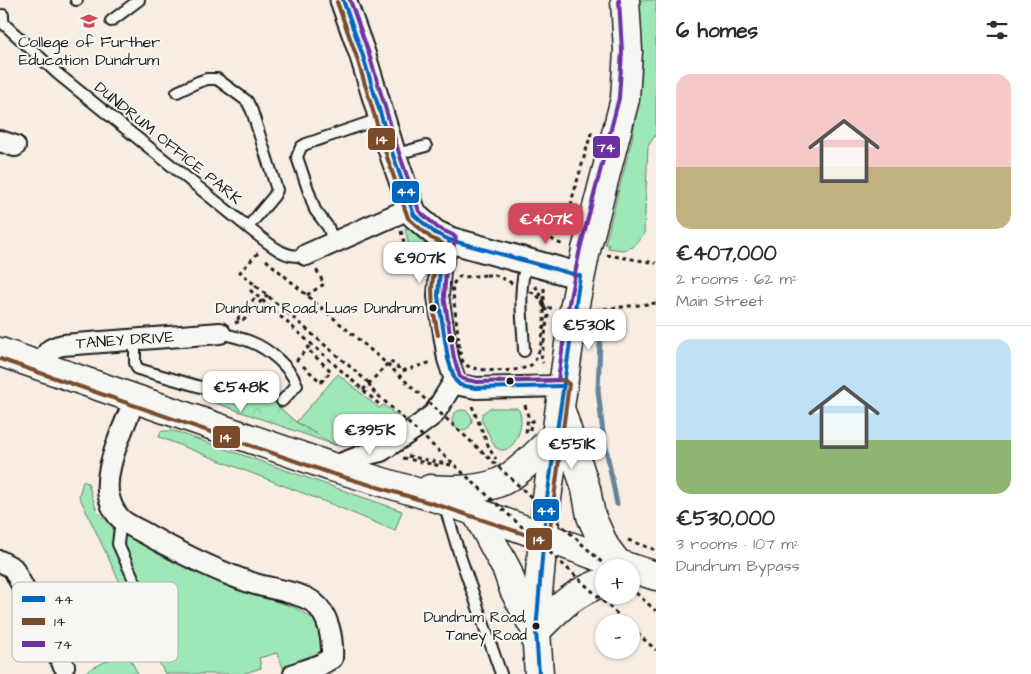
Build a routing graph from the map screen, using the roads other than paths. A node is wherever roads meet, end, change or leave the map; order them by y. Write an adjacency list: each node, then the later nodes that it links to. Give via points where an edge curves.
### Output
1 (139, 0): 5 (lane)
2 (343, 0): 7 (street)
3 (625, 0): 16 (main road, via 628,51 625,99)
4 (4, 14): 11 (lane, DUNDRUM OFFICE PARK, via 4,24 50,67)
5 (111, 21)
6 (177, 92): 11 (lane, via 207,79 217,79 250,106 277,190)
7 (383, 117): 9 (street); 13 (lane, via 306,144 298,152 315,210 328,227)
8 (426, 146): 9 (lane)
9 (393, 155): 10 (street)
10 (411, 208): 12 (street, via 424,225); 13 (street)
11 (248, 227): 14 (lane, DUNDRUM OFFICE PARK, via 281,252)
12 (450, 240): 15 (street); 22 (street, via 440,269 438,288)
13 (334, 244): 14 (street)
14 (310, 260)
15 (525, 268): 16 (street); 19 (lane, via 521,287)
16 (580, 276): 24 (main road)
17 (220, 333): 18 (street, TANEY DRIVE); 26 (lane, via 261,346 288,370 297,384)
18 (135, 340): 21 (street, TANEY DRIVE, via 54,347 48,351); 23 (lane, via 138,369 211,390)
19 (524, 351)
20 (0, 352): 21 (main road)
21 (41, 366): 25 (main road)
22 (454, 380): 24 (street, via 460,385 476,388); 28 (street, via 434,414 417,427 381,451)
23 (237, 392)
24 (561, 397): 27 (main road); 35 (main road, via 591,516 606,547)
25 (135, 399): 28 (main road); 32 (street, via 108,473 108,495)
26 (282, 401)
27 (556, 436): 29 (main road, via 522,468 495,483 443,490); 33 (main road)
28 (332, 467): 29 (main road)
29 (396, 487): 30 (main road)
30 (443, 500): 31 (main road); 44 (lane)
31 (476, 512): 33 (main road); 40 (main road)
32 (121, 519): 38 (lane, via 118,544); 43 (street, via 211,567 313,602 325,616 332,658)
33 (544, 535): 34 (main road); 40 (main road)
34 (603, 559)
35 (617, 559)
36 (0, 561): 37 (street, via 13,568)
37 (20, 582)
38 (135, 582)
39 (595, 584): 40 (main road, via 565,602)
40 (536, 631): 45 (main road)
41 (62, 662): 42 (street)
42 (64, 666)
43 (294, 674)
44 (501, 674)
45 (539, 674)

